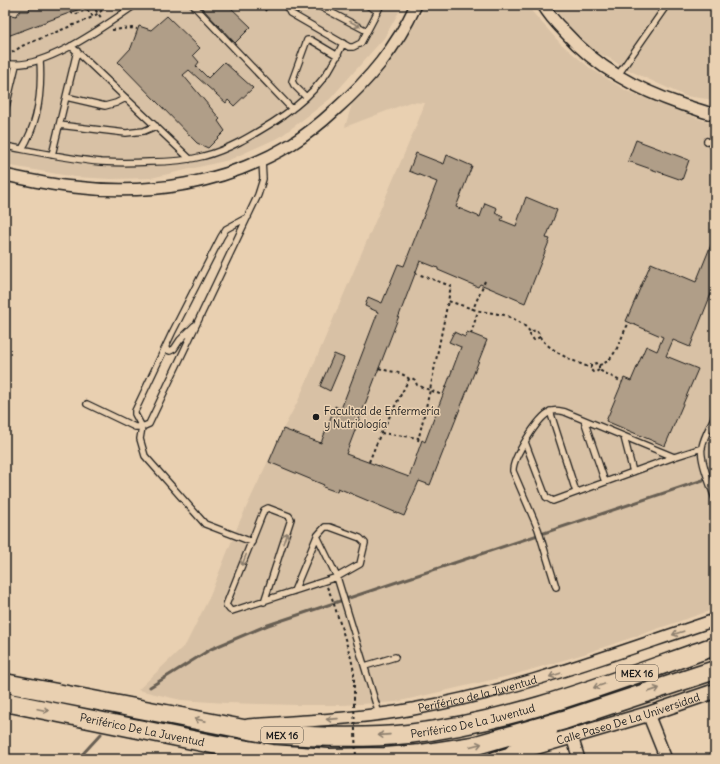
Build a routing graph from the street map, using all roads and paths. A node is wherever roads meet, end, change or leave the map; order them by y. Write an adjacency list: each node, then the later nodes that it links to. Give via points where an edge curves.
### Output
1 (92, 5): 18 (path)
2 (109, 5): 18 (path)
3 (135, 5): 25 (lane)
4 (193, 5): 36 (lane)
5 (268, 5): 15 (path)
6 (288, 5): 24 (lane, via 290,13)
7 (317, 5): 23 (lane, one-way to 23)
8 (367, 5): 16 (lane)
9 (381, 5): 16 (lane)
10 (416, 5): 22 (street)
11 (425, 5): 22 (street)
12 (536, 5): 13 (street)
13 (545, 9): 32 (street, via 586,54)
14 (664, 9): 32 (lane)
15 (265, 11)
16 (378, 11): 23 (lane)
17 (71, 12): 20 (path, via 74,15 86,10)
18 (98, 13): 20 (path)
19 (715, 16): 21 (path)
20 (93, 17): 27 (path, via 35,40)
21 (711, 17)
22 (408, 23): 47 (street, via 387,56 359,89 307,134)
23 (367, 31): 24 (lane, via 361,43 353,48)
24 (343, 43): 28 (lane)
25 (71, 46): 26 (lane); 29 (lane)
26 (77, 52): 33 (lane); 35 (lane)
27 (5, 56)
28 (338, 56): 34 (lane, via 321,82); 34 (lane, via 307,40 292,81)
29 (40, 60): 31 (lane); 44 (lane, via 41,83 36,115)
30 (5, 63): 31 (lane)
31 (16, 65): 37 (lane)
32 (618, 75): 38 (street, via 657,96)
33 (66, 97): 35 (lane, via 105,106); 39 (lane)
34 (306, 97): 36 (lane)
35 (126, 98): 40 (lane)
36 (292, 108): 46 (lane, via 235,144)
37 (5, 110)
38 (715, 115)
39 (59, 124): 40 (lane, via 126,133 144,131); 45 (lane)
40 (156, 126): 46 (lane)
41 (707, 142): 43 (lane)
42 (5, 146): 44 (lane)
43 (715, 146)
44 (22, 150): 45 (lane)
45 (52, 155): 46 (lane, via 123,163)
46 (190, 159)
47 (262, 160): 48 (street, via 239,170 196,182 148,189 74,188); 49 (lane, via 263,179)
48 (5, 175)
49 (248, 216): 56 (lane); 60 (lane, via 226,229 221,237)
50 (415, 273): 52 (path, via 451,286)
51 (485, 281): 53 (path)
52 (448, 301): 53 (path); 67 (path)
53 (473, 309): 54 (path)
54 (478, 311): 57 (path, via 499,314 514,320 527,327); 58 (path)
55 (628, 322): 61 (path, via 612,356 606,364)
56 (197, 323): 60 (lane, via 174,349); 73 (lane, via 149,424)
57 (530, 332): 59 (path, via 536,330); 59 (path, via 534,340)
58 (471, 334)
59 (540, 337): 63 (path, via 551,349 573,362)
60 (165, 349): 73 (lane, via 136,411)
61 (599, 365): 63 (path, via 593,364); 64 (path)
62 (379, 368): 65 (path, via 400,372)
63 (591, 368): 64 (path, via 593,372)
64 (599, 370): 66 (path)
65 (409, 379): 67 (path, via 412,378 417,385); 74 (path)
66 (622, 382)
67 (430, 390): 68 (path); 74 (path, via 418,440)
68 (442, 395)
69 (88, 404): 73 (lane, via 135,427)
70 (550, 411): 72 (lane, via 565,412); 76 (lane); 82 (lane)
71 (715, 415): 77 (lane)
72 (584, 420): 75 (lane); 81 (lane)
73 (142, 427): 85 (lane, via 140,439 145,456 204,524)
74 (381, 433): 79 (path)
75 (624, 437): 78 (lane); 80 (lane)
76 (525, 442): 82 (lane, via 546,497 553,501); 88 (lane, via 514,463 513,472 543,543)
77 (702, 448): 78 (lane); 83 (lane, via 706,472)
78 (674, 457): 80 (lane)
79 (368, 462)
80 (633, 472): 81 (lane)
81 (605, 482): 82 (lane)
82 (576, 492)
83 (715, 499)
84 (317, 536): 86 (lane); 86 (lane, via 327,527 364,541 360,564); 89 (lane)
85 (252, 542): 90 (lane, one-way to 90, via 226,605 232,611); 90 (lane, one-way to 85, via 291,522 290,518 266,508)
86 (337, 577): 87 (lane); 94 (lane)
87 (324, 581): 89 (lane); 105 (path, bridge, via 332,598 354,672)
88 (556, 587)
89 (294, 591): 90 (lane)
90 (264, 602)
91 (715, 620): 99 (street, Periférico de la Juventud, one-way to 99, via 514,687)
92 (715, 646): 102 (highway, Periférico De La Juventud / MEX 16, one-way to 102, via 559,700 496,718 408,734 310,737 269,734)
93 (394, 657): 94 (lane)
94 (365, 666): 99 (lane)
95 (715, 670): 101 (highway, MEX 16, one-way to 95)
96 (5, 682): 102 (highway, Periférico De La Juventud / MEX 16, one-way to 96)
97 (715, 691): 100 (street, Calle Paseo De La Universidad)
98 (5, 702): 101 (highway, Periférico De La Juventud / MEX 16, one-way to 101, via 217,745 272,754 328,758 385,757 465,747)
99 (379, 714): 102 (street, Periférico de la Juventud, one-way to 102)
100 (648, 714): 103 (street, Calle Paseo De La Universidad); 108 (street)
101 (564, 720): 104 (highway)
102 (231, 726)
103 (572, 737): 104 (street, Calle Paseo De La Universidad); 107 (street)
104 (514, 753): 106 (street, Calle Paseo De La Universidad)
105 (356, 759)
106 (495, 759)
107 (579, 759)
108 (666, 759)

